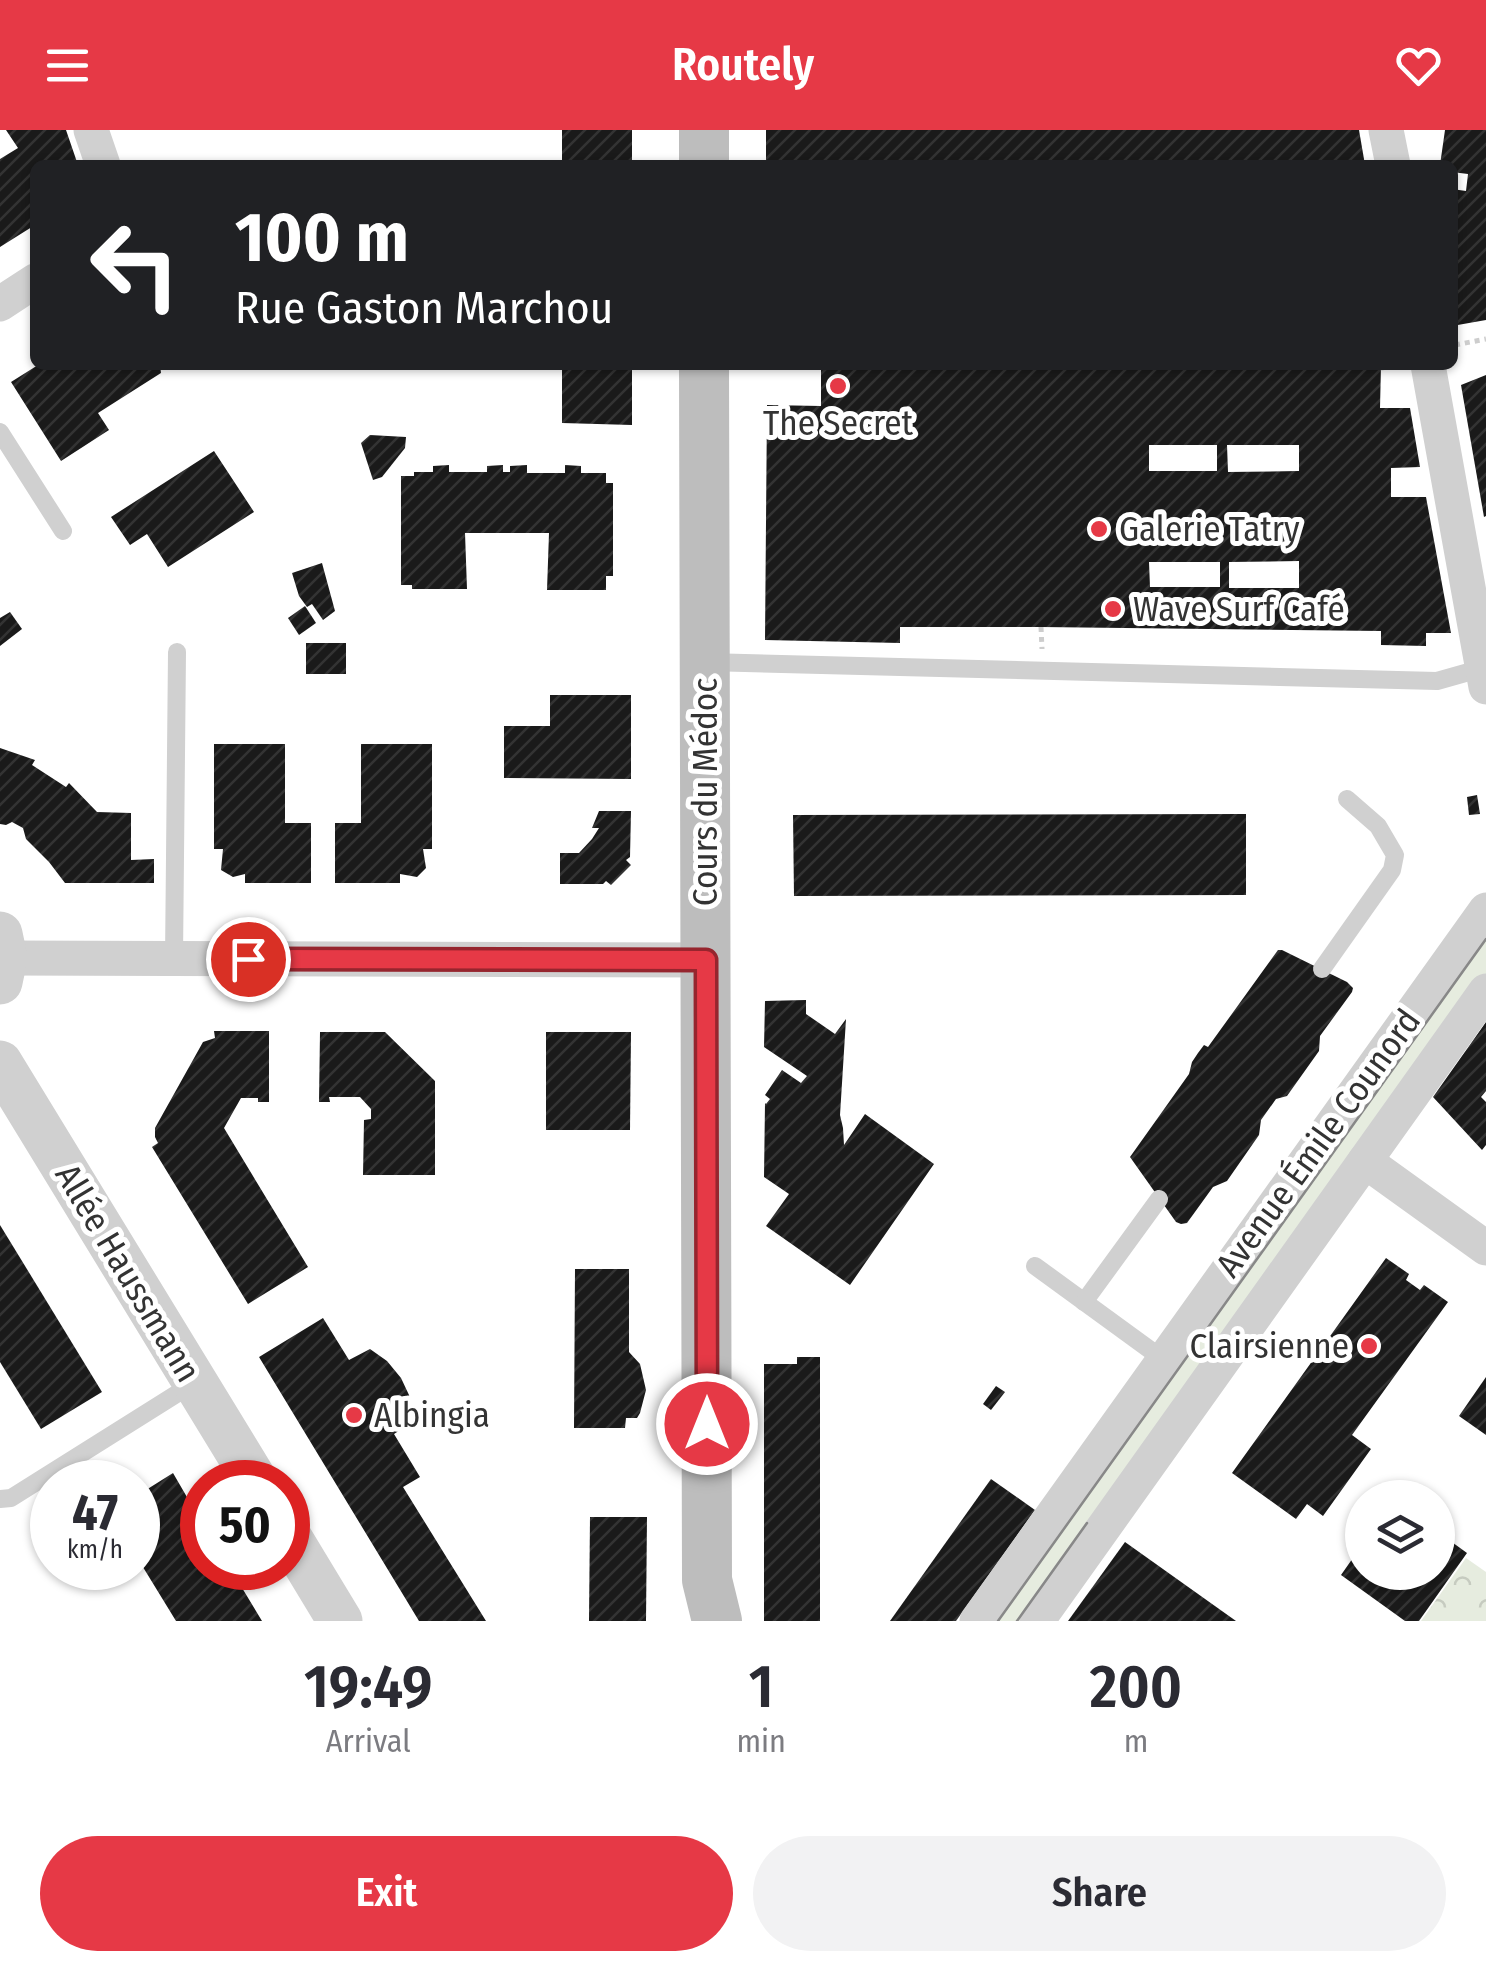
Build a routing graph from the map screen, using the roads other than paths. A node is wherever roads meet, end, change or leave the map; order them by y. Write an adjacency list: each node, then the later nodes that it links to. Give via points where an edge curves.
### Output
1 (91, 130): 4 (street)
2 (704, 130): 5 (main road)
3 (1386, 130): 6 (street)
4 (101, 160)
5 (704, 160)
6 (1392, 160)
7 (30, 284): 8 (street)
8 (0, 304)
9 (704, 370): 14 (main road, Cours du Médoc)
10 (1429, 370): 15 (street)
11 (0, 432): 12 (lane)
12 (63, 532)
13 (177, 652): 19 (lane)
14 (705, 662): 15 (lane); 20 (main road, Cours du Médoc)
15 (1484, 677)
16 (1347, 800): 21 (lane, via 1378,826 1395,855 1392,870)
17 (1486, 910): 29 (street, Avenue Émile Counord)
18 (2, 958): 19 (street)
19 (174, 959): 20 (street)
20 (706, 960): 34 (main road, Cours du Médoc)
21 (1322, 969)
22 (1486, 990): 24 (street, Avenue Émile Counord)
23 (0, 1063): 30 (street, Allée Haussmann)
24 (1364, 1161): 26 (street); 37 (street, Avenue Émile Counord)
25 (1159, 1200): 28 (lane)
26 (1486, 1248)
27 (1035, 1266): 28 (lane)
28 (1084, 1302): 29 (lane)
29 (1164, 1360): 36 (street, Avenue Émile Counord)
30 (195, 1383): 31 (street, Allée Haussmann); 32 (lane)
31 (242, 1460)
32 (0, 1499)
33 (310, 1571): 35 (street)
34 (707, 1607)
35 (340, 1621)
36 (977, 1621)
37 (1037, 1621)

